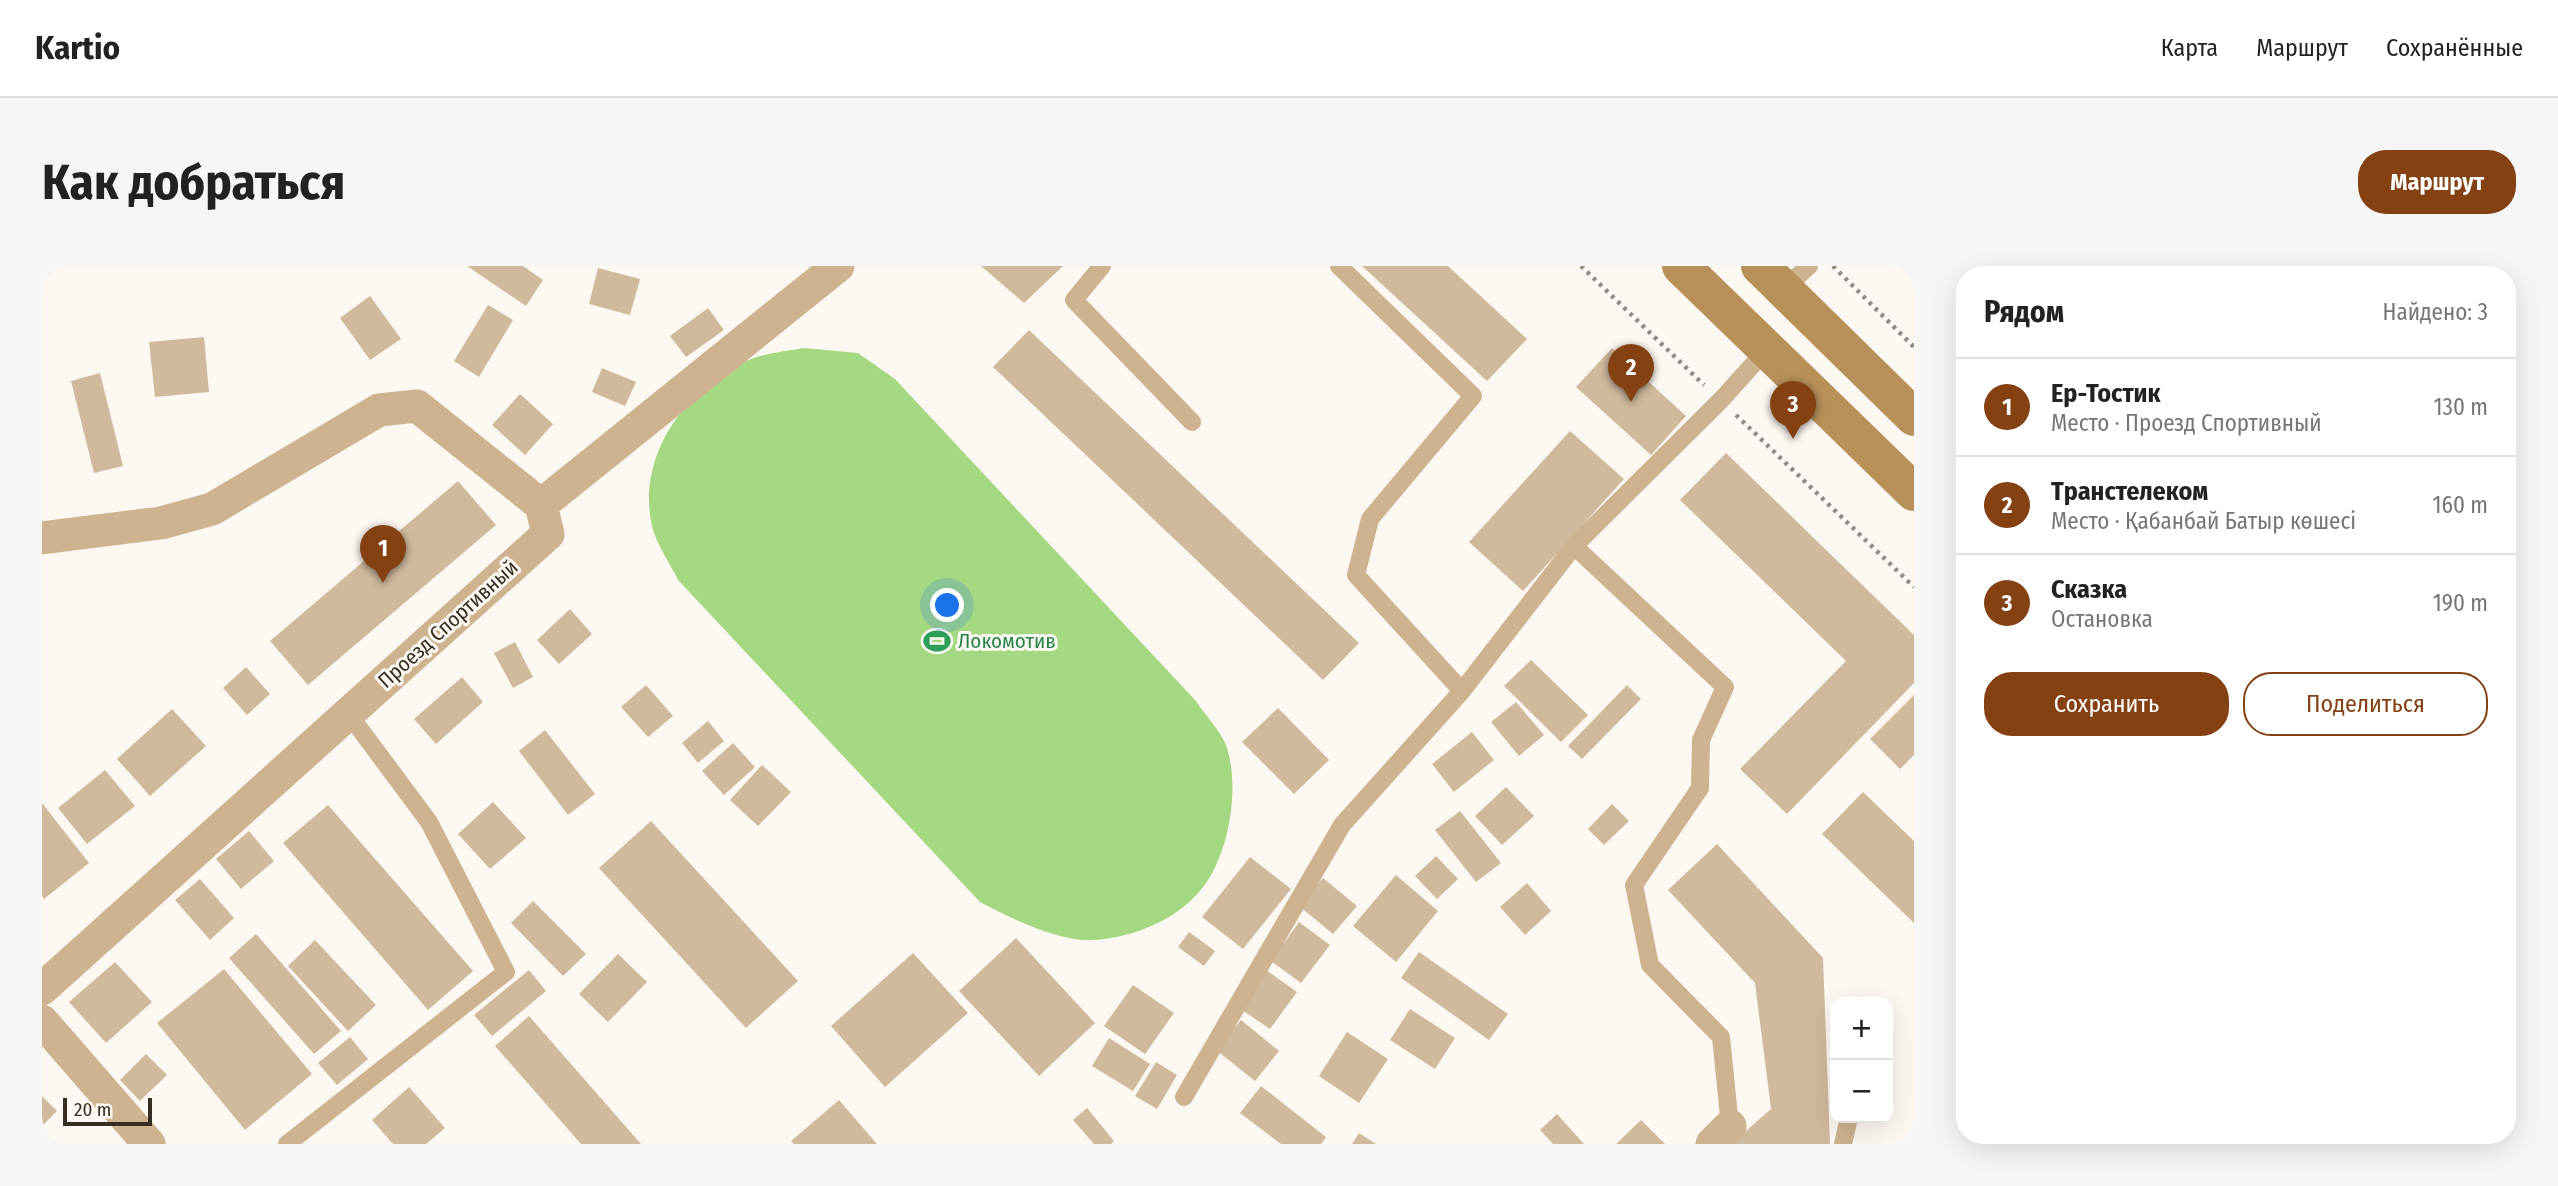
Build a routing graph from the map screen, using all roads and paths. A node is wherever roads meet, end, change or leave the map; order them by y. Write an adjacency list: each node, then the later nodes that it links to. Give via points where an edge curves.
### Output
1 (838, 266): 14 (street)
2 (1102, 266): 12 (lane, via 1074,300)
3 (1339, 266): 18 (lane, via 1473,396 1370,519 1356,575)
4 (1581, 266): 10 (path)
5 (1682, 266): 9 (main road)
6 (1833, 266): 8 (path)
7 (1784, 274): 11 (main road)
8 (1914, 347)
9 (1767, 349): 10 (lane); 13 (main road)
10 (1720, 400): 16 (lane); 17 (path)
11 (1914, 417)
12 (1192, 422)
13 (1914, 492)
14 (541, 505): 15 (street, via 417,406 379,410 212,509 161,523); 19 (street, Проезд Спортивный, via 548,534)
15 (42, 538)
16 (1574, 546): 18 (lane); 24 (lane, via 1725,687 1700,740 1700,788 1634,885 1650,965 1720,1037)
17 (1914, 587)
18 (1462, 691): 22 (lane, via 1342,825)
19 (348, 713): 20 (street, Проезд Спортивный); 26 (lane, via 429,822 506,972)
20 (42, 989)
21 (42, 1021): 25 (street)
22 (1184, 1097)
23 (1848, 1123): 27 (lane)
24 (1721, 1135)
25 (149, 1144)
26 (287, 1144)
27 (1843, 1144)

